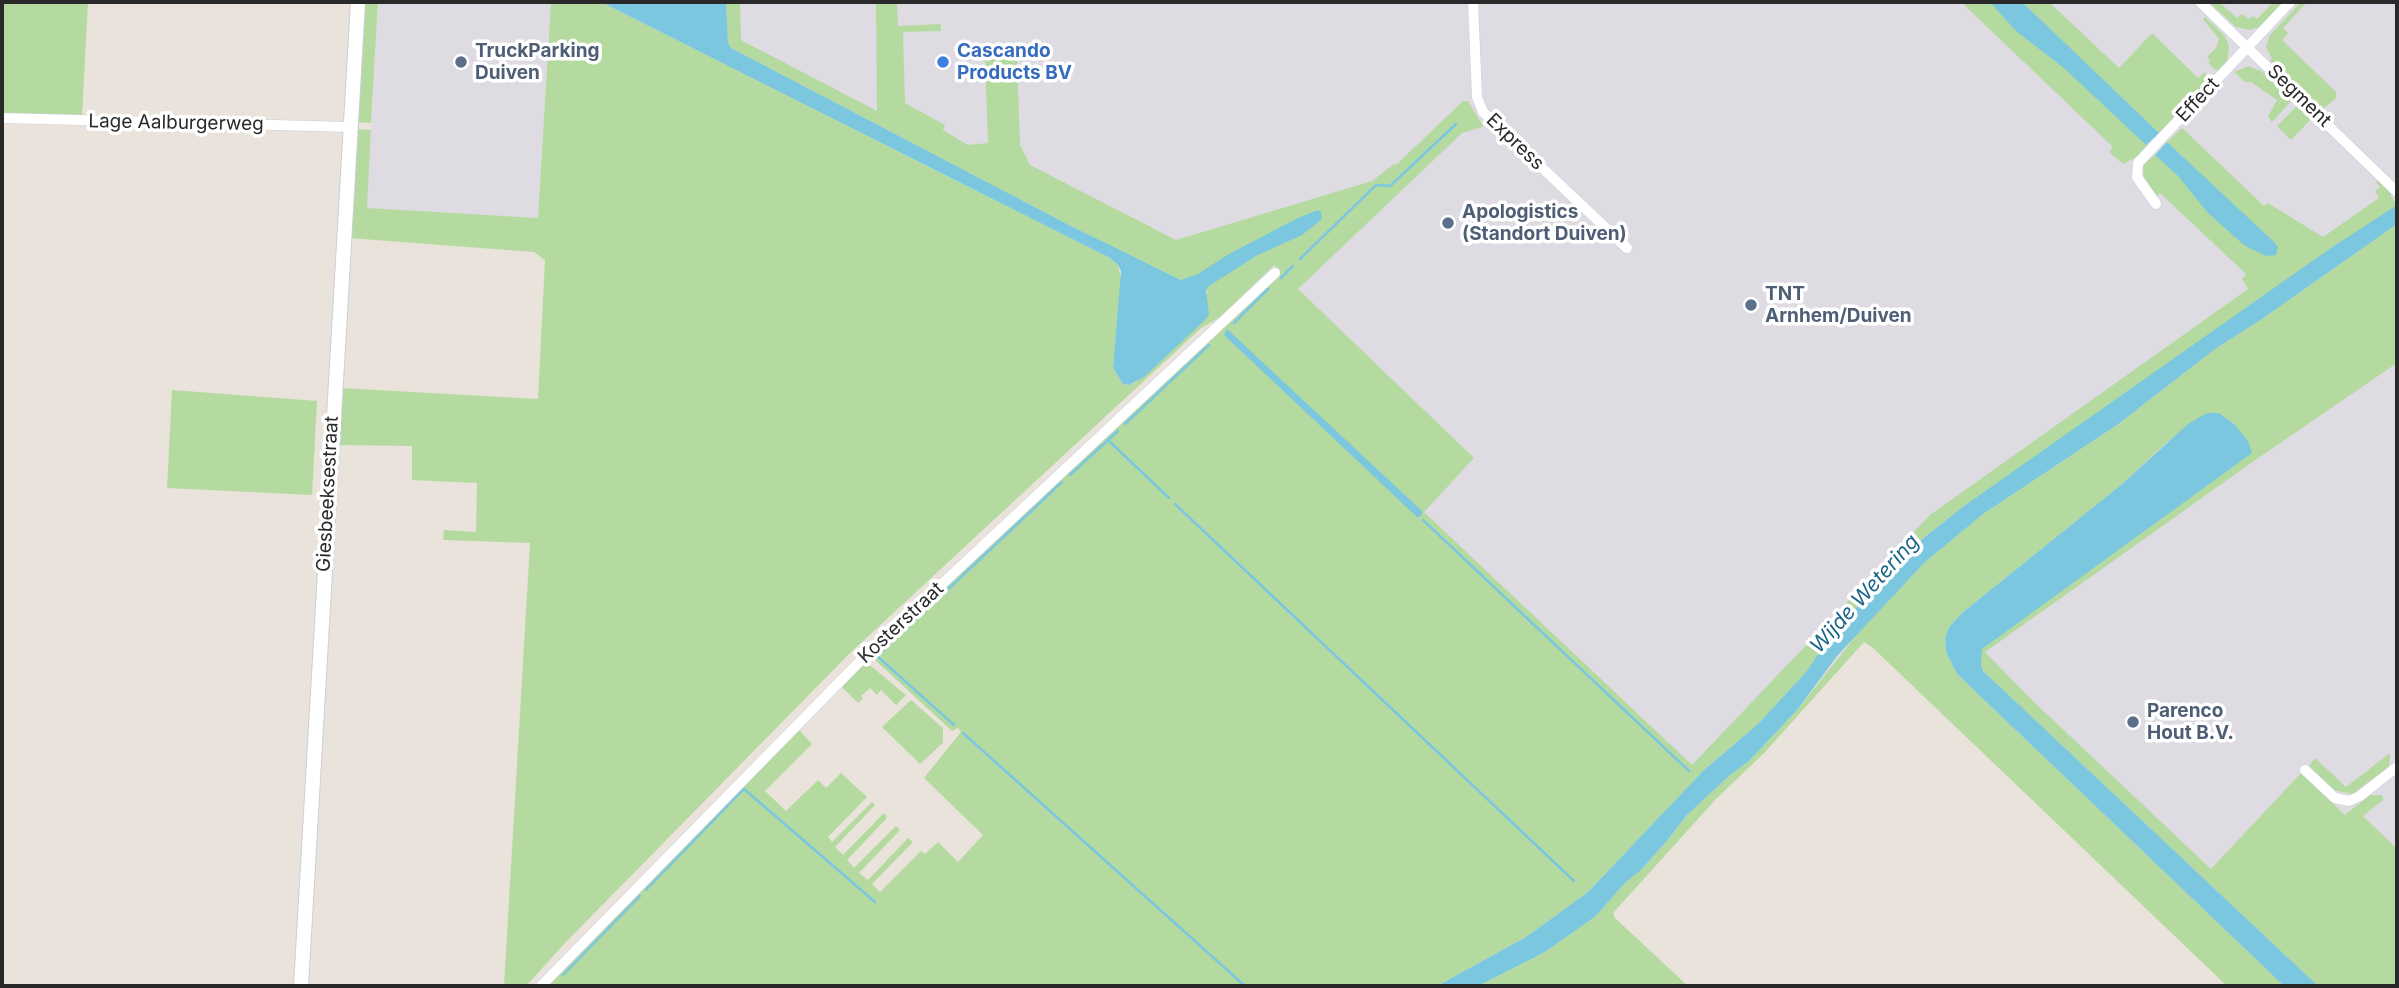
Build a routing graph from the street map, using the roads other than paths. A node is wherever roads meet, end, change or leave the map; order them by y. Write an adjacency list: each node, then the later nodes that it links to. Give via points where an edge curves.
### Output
1 (358, 2): 7 (street, Giesbeeksestraat)
2 (1473, 2): 10 (street, Express, via 1477,97 1483,111)
3 (2200, 2): 5 (street, Segment)
4 (2290, 2): 5 (street, Effect)
5 (2248, 47): 8 (street, Segment); 9 (street, Effect, via 2137,167 2137,177)
6 (2, 118): 7 (street, Lage Aalburgerweg)
7 (351, 127): 14 (street, Giesbeeksestraat)
8 (2397, 192)
9 (2156, 204)
10 (1627, 248)
11 (1275, 273): 15 (street, Kosterstraat, via 865,656)
12 (2397, 767): 13 (street, via 2350,801 2335,798)
13 (2305, 770)
14 (301, 986)
15 (541, 986)

